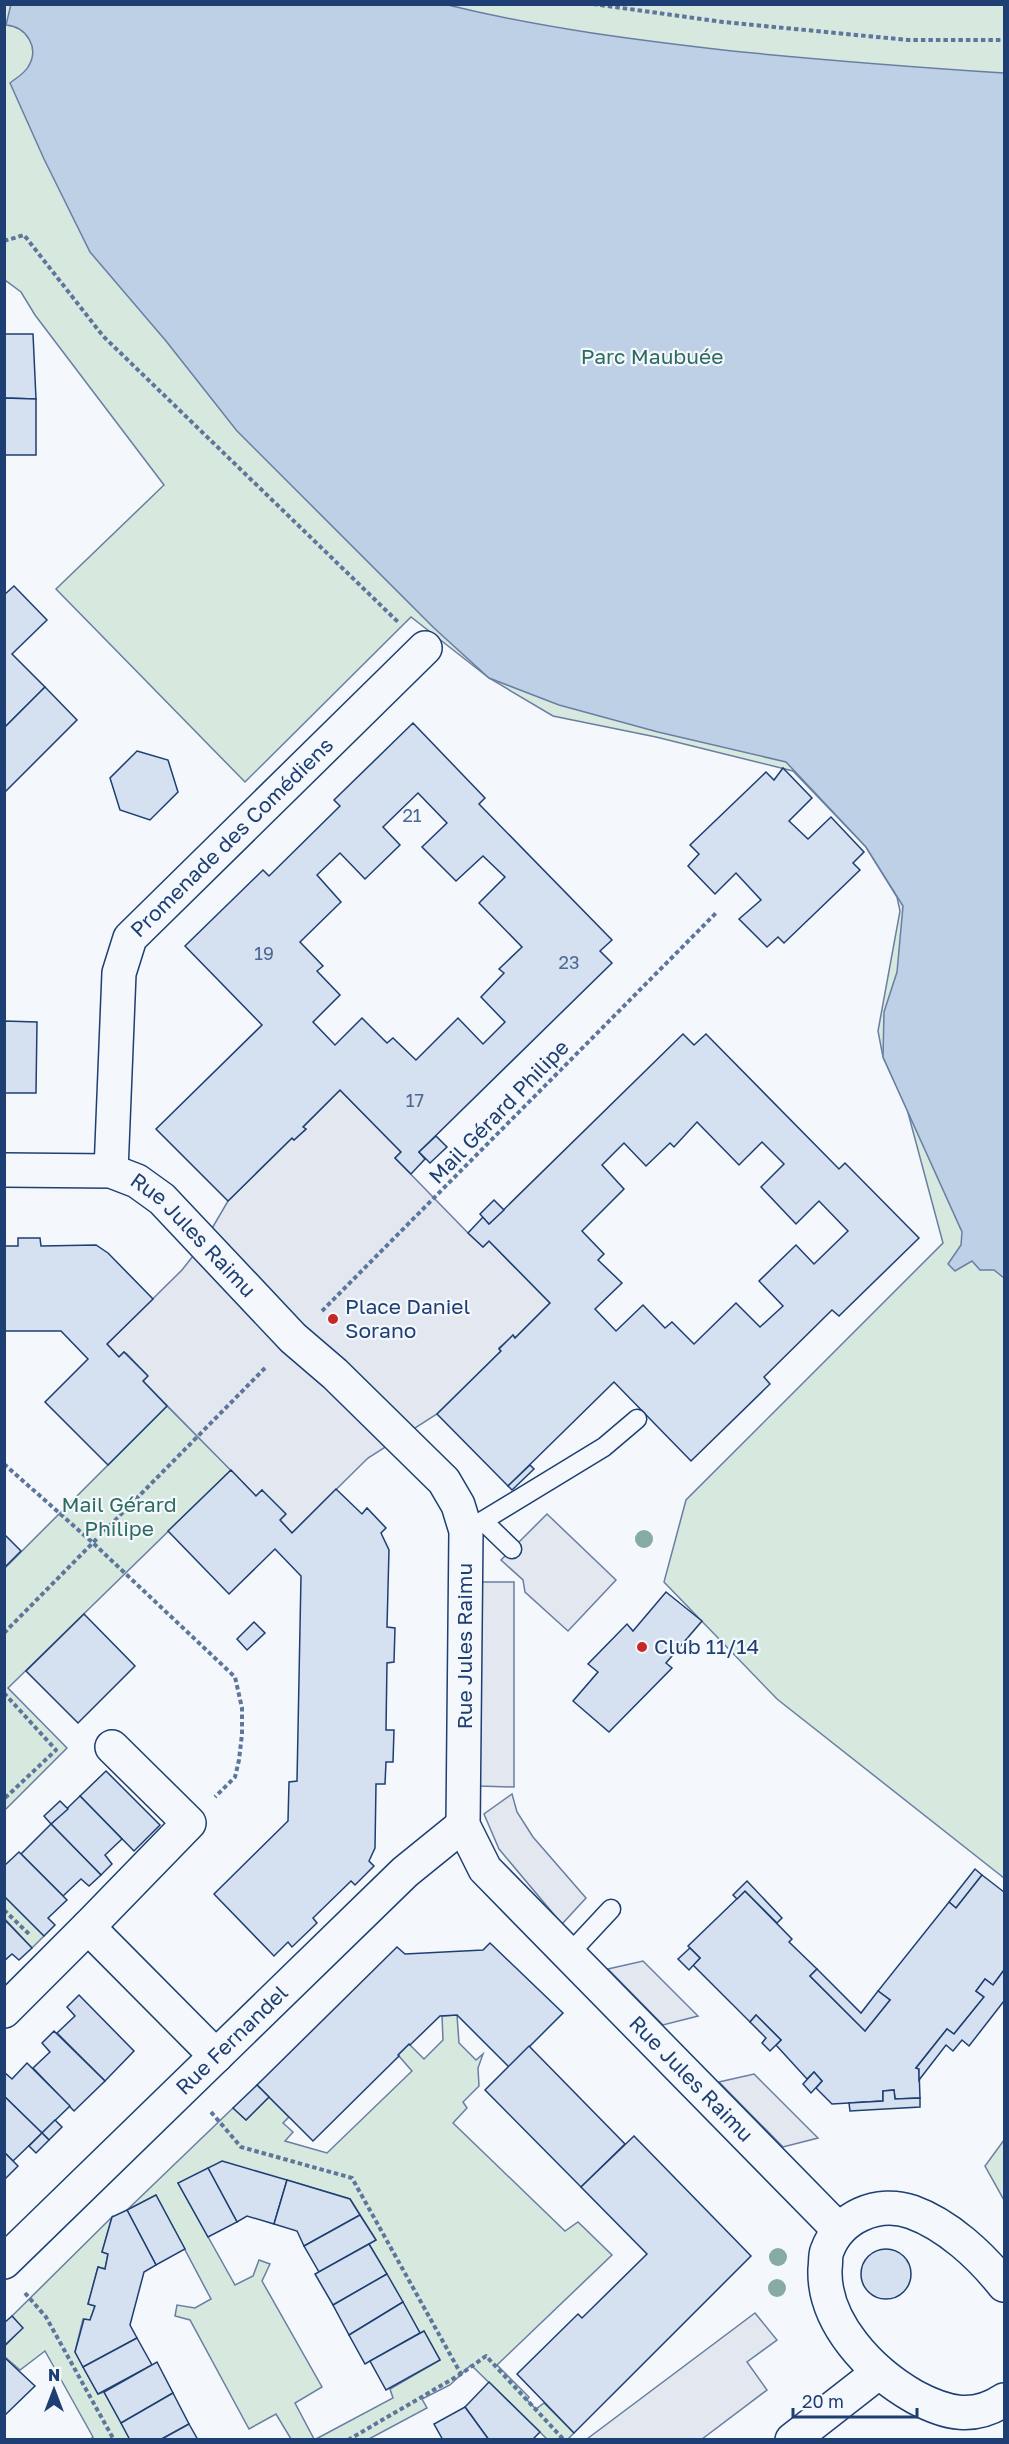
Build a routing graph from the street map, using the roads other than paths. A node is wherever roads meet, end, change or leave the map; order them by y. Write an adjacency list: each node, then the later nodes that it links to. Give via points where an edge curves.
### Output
1 (425, 648): 3 (street, Promenade des Comédiens, via 130,938 119,973)
2 (4, 1170): 3 (street, Rue Jules Raimu)
3 (111, 1171): 5 (street, Rue Jules Raimu, via 137,1181 162,1199 293,1338 444,1481)
4 (637, 1419): 5 (lane, via 604,1447)
5 (475, 1526): 6 (lane); 8 (street, Rue Jules Raimu)
6 (512, 1549)
7 (112, 1747): 10 (street, via 189,1823)
8 (463, 1825): 11 (street, Rue Jules Raimu, via 485,1869); 13 (street, Rue Fernandel, via 405,1872)
9 (611, 1909): 11 (lane)
10 (88, 1927): 12 (street); 13 (street)
11 (569, 1954): 14 (street, Rue Jules Raimu)
12 (4, 2011)
13 (216, 2056): 16 (street, Rue Fernandel)
14 (839, 2230): 15 (street, via 852,2217 867,2211 912,2212); 17 (street, via 826,2252 827,2295 857,2349)
15 (999, 2264)
16 (11, 2274)
17 (879, 2372): 18 (street, via 906,2392 939,2408 969,2414 990,2410); 19 (street)
18 (1005, 2400)
19 (792, 2439)

